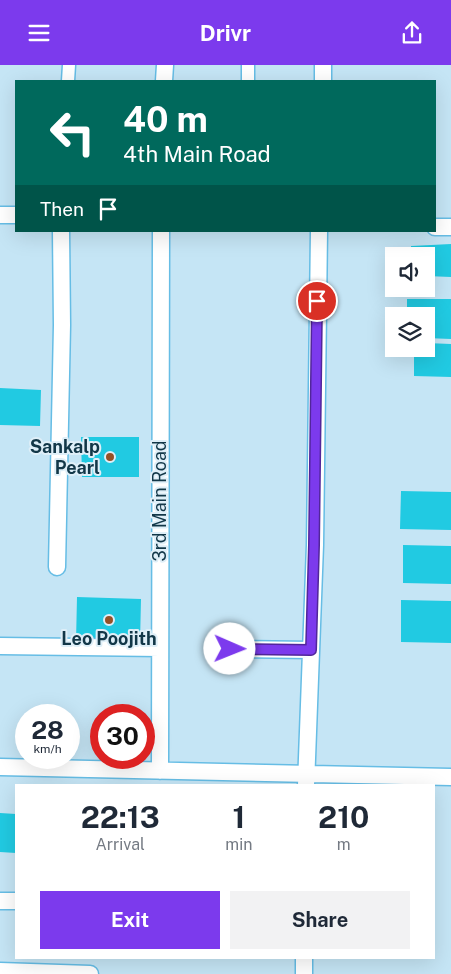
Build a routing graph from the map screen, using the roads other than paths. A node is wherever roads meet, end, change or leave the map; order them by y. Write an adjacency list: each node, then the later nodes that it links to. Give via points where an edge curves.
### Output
1 (69, 65): 5 (street)
2 (165, 65): 6 (street)
3 (248, 65): 7 (street)
4 (323, 65): 8 (street)
5 (68, 80)
6 (164, 80)
7 (248, 80)
8 (323, 80)
9 (0, 215): 10 (street)
10 (15, 215)
11 (436, 227): 12 (street)
12 (451, 227)
13 (61, 232): 16 (street)
14 (161, 232): 18 (street, 3rd Main Road)
15 (319, 232): 20 (street)
16 (57, 567)
17 (0, 646): 18 (street)
18 (160, 648): 22 (street, 3rd Main Road)
19 (230, 649): 20 (street)
20 (311, 650): 24 (street)
21 (0, 767): 22 (street)
22 (160, 771): 24 (street)
23 (451, 777): 24 (street)
24 (306, 780)
25 (0, 901): 26 (street)
26 (15, 901)
27 (304, 959): 31 (street)
28 (0, 971): 29 (street)
29 (52, 973): 30 (street)
30 (90, 974)
31 (304, 974)

